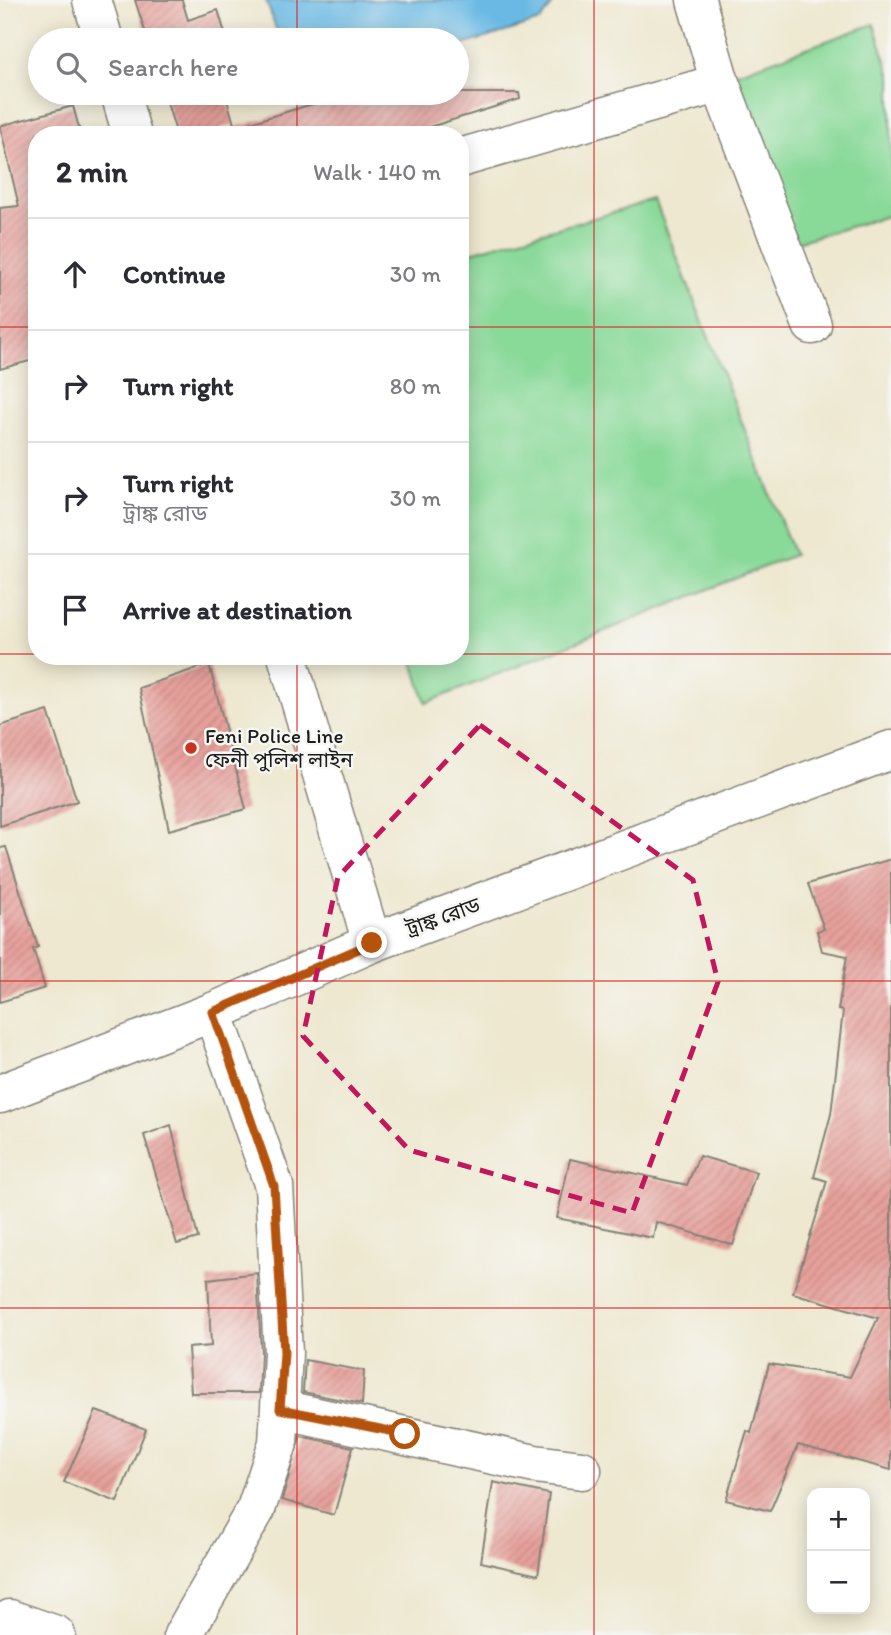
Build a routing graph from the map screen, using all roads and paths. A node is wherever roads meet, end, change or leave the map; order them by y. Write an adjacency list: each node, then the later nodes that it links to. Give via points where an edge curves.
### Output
1 (92, 0): 3 (street)
2 (696, 0): 4 (street)
3 (100, 28)
4 (720, 83): 7 (street); 8 (street)
5 (123, 105): 6 (street)
6 (129, 126)
7 (469, 155)
8 (812, 325)
9 (290, 665): 11 (street)
10 (891, 751): 11 (street, ট্রাঙ্ক রোড)
11 (372, 943): 12 (street, ট্রাঙ্ক রোড)
12 (213, 1012): 13 (street, ট্রাঙ্ক রোড); 14 (street, via 274,1186 284,1353)
13 (0, 1094)
14 (280, 1409): 15 (street); 18 (street, via 278,1443 256,1509)
15 (582, 1470)
16 (10, 1619): 17 (street)
17 (56, 1635)
18 (183, 1635)

